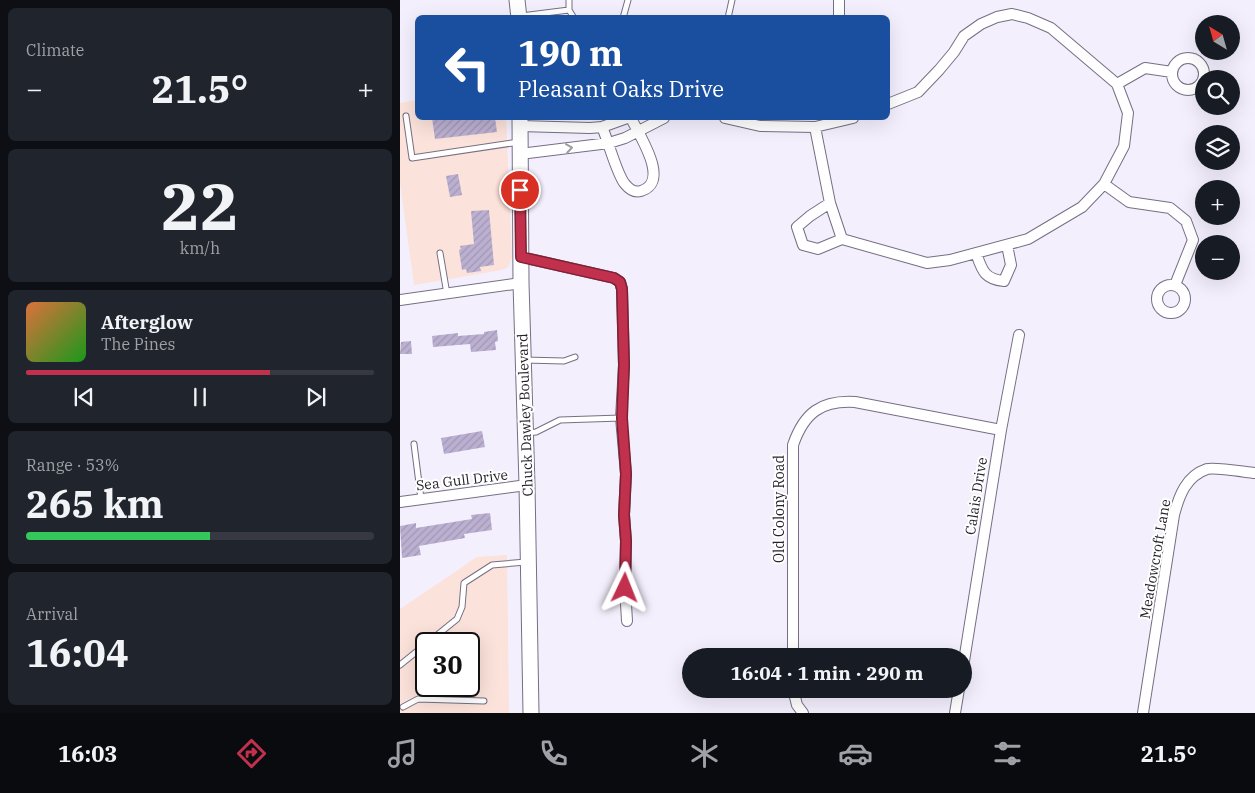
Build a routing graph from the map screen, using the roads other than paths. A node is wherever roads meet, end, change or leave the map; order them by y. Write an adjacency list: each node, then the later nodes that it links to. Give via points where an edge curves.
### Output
1 (518, 0): 7 (main road)
2 (569, 0): 6 (lane)
3 (628, 0): 10 (lane)
4 (732, 0): 11 (lane)
5 (839, 0): 12 (street)
6 (569, 10): 8 (lane); 9 (lane)
7 (518, 15)
8 (533, 15)
9 (572, 15)
10 (624, 15)
11 (729, 15)
12 (839, 15)
13 (1172, 72): 14 (street, via 1145,68)
14 (1117, 84): 15 (street, via 1051,28 1012,14 996,17 964,36 918,92); 28 (street, via 1128,113 1124,146)
15 (890, 103)
16 (406, 116): 27 (lane, via 412,158)
17 (621, 120): 23 (street)
18 (633, 120): 25 (street)
19 (660, 120): 25 (street)
20 (734, 120): 24 (street, via 760,126)
21 (844, 120): 24 (street)
22 (520, 122): 23 (street); 27 (main road, Chuck Dawley Boulevard)
23 (602, 127): 26 (street)
24 (815, 127): 29 (street)
25 (638, 132): 26 (street); 26 (street, via 655,176 644,190 630,190 623,182)
26 (609, 143): 27 (street, one-way to 26)
27 (520, 148): 34 (main road, Chuck Dawley Boulevard)
28 (1104, 184): 31 (street, via 1082,207 1028,239); 36 (street, via 1129,202 1170,208 1186,222 1193,240)
29 (830, 203): 30 (street); 30 (street, via 797,227 803,245 818,249)
30 (842, 239): 33 (street, via 927,263)
31 (1007, 245): 33 (street); 33 (street, via 1012,265 1004,281 992,280 983,271)
32 (440, 253): 37 (lane)
33 (976, 253)
34 (521, 257): 35 (main road, Chuck Dawley Boulevard); 42 (street, via 620,282 624,365)
35 (521, 283): 37 (street); 41 (main road, Chuck Dawley Boulevard)
36 (1175, 285)
37 (447, 294): 38 (street)
38 (400, 300)
39 (1019, 335): 43 (street, Calais Drive)
40 (575, 357): 41 (lane, via 564,361)
41 (523, 360): 44 (main road, Chuck Dawley Boulevard)
42 (622, 418): 44 (lane, via 560,420 536,432); 51 (street, via 626,474)
43 (1001, 430): 52 (street, Old Colony Road, via 855,402 824,404 811,414 798,429 793,445); 53 (street, Calais Drive)
44 (526, 433): 47 (main road, Chuck Dawley Boulevard)
45 (414, 444): 48 (lane)
46 (1255, 473): 62 (street, Meadowcroft Lane, via 1209,468 1184,486 1174,515)
47 (527, 485): 48 (street, Sea Gull Drive); 50 (main road, Chuck Dawley Boulevard)
48 (421, 499): 49 (street, Sea Gull Drive)
49 (400, 502)
50 (529, 561): 54 (lane, via 492,565 464,583 462,607 456,619); 59 (main road, Chuck Dawley Boulevard)
51 (627, 620)
52 (793, 648)
53 (966, 648)
54 (400, 664)
55 (795, 698): 60 (street)
56 (958, 698): 61 (street)
57 (484, 701): 58 (lane, via 418,699)
58 (402, 709)
59 (531, 713)
60 (802, 713)
61 (956, 713)
62 (1143, 713)

